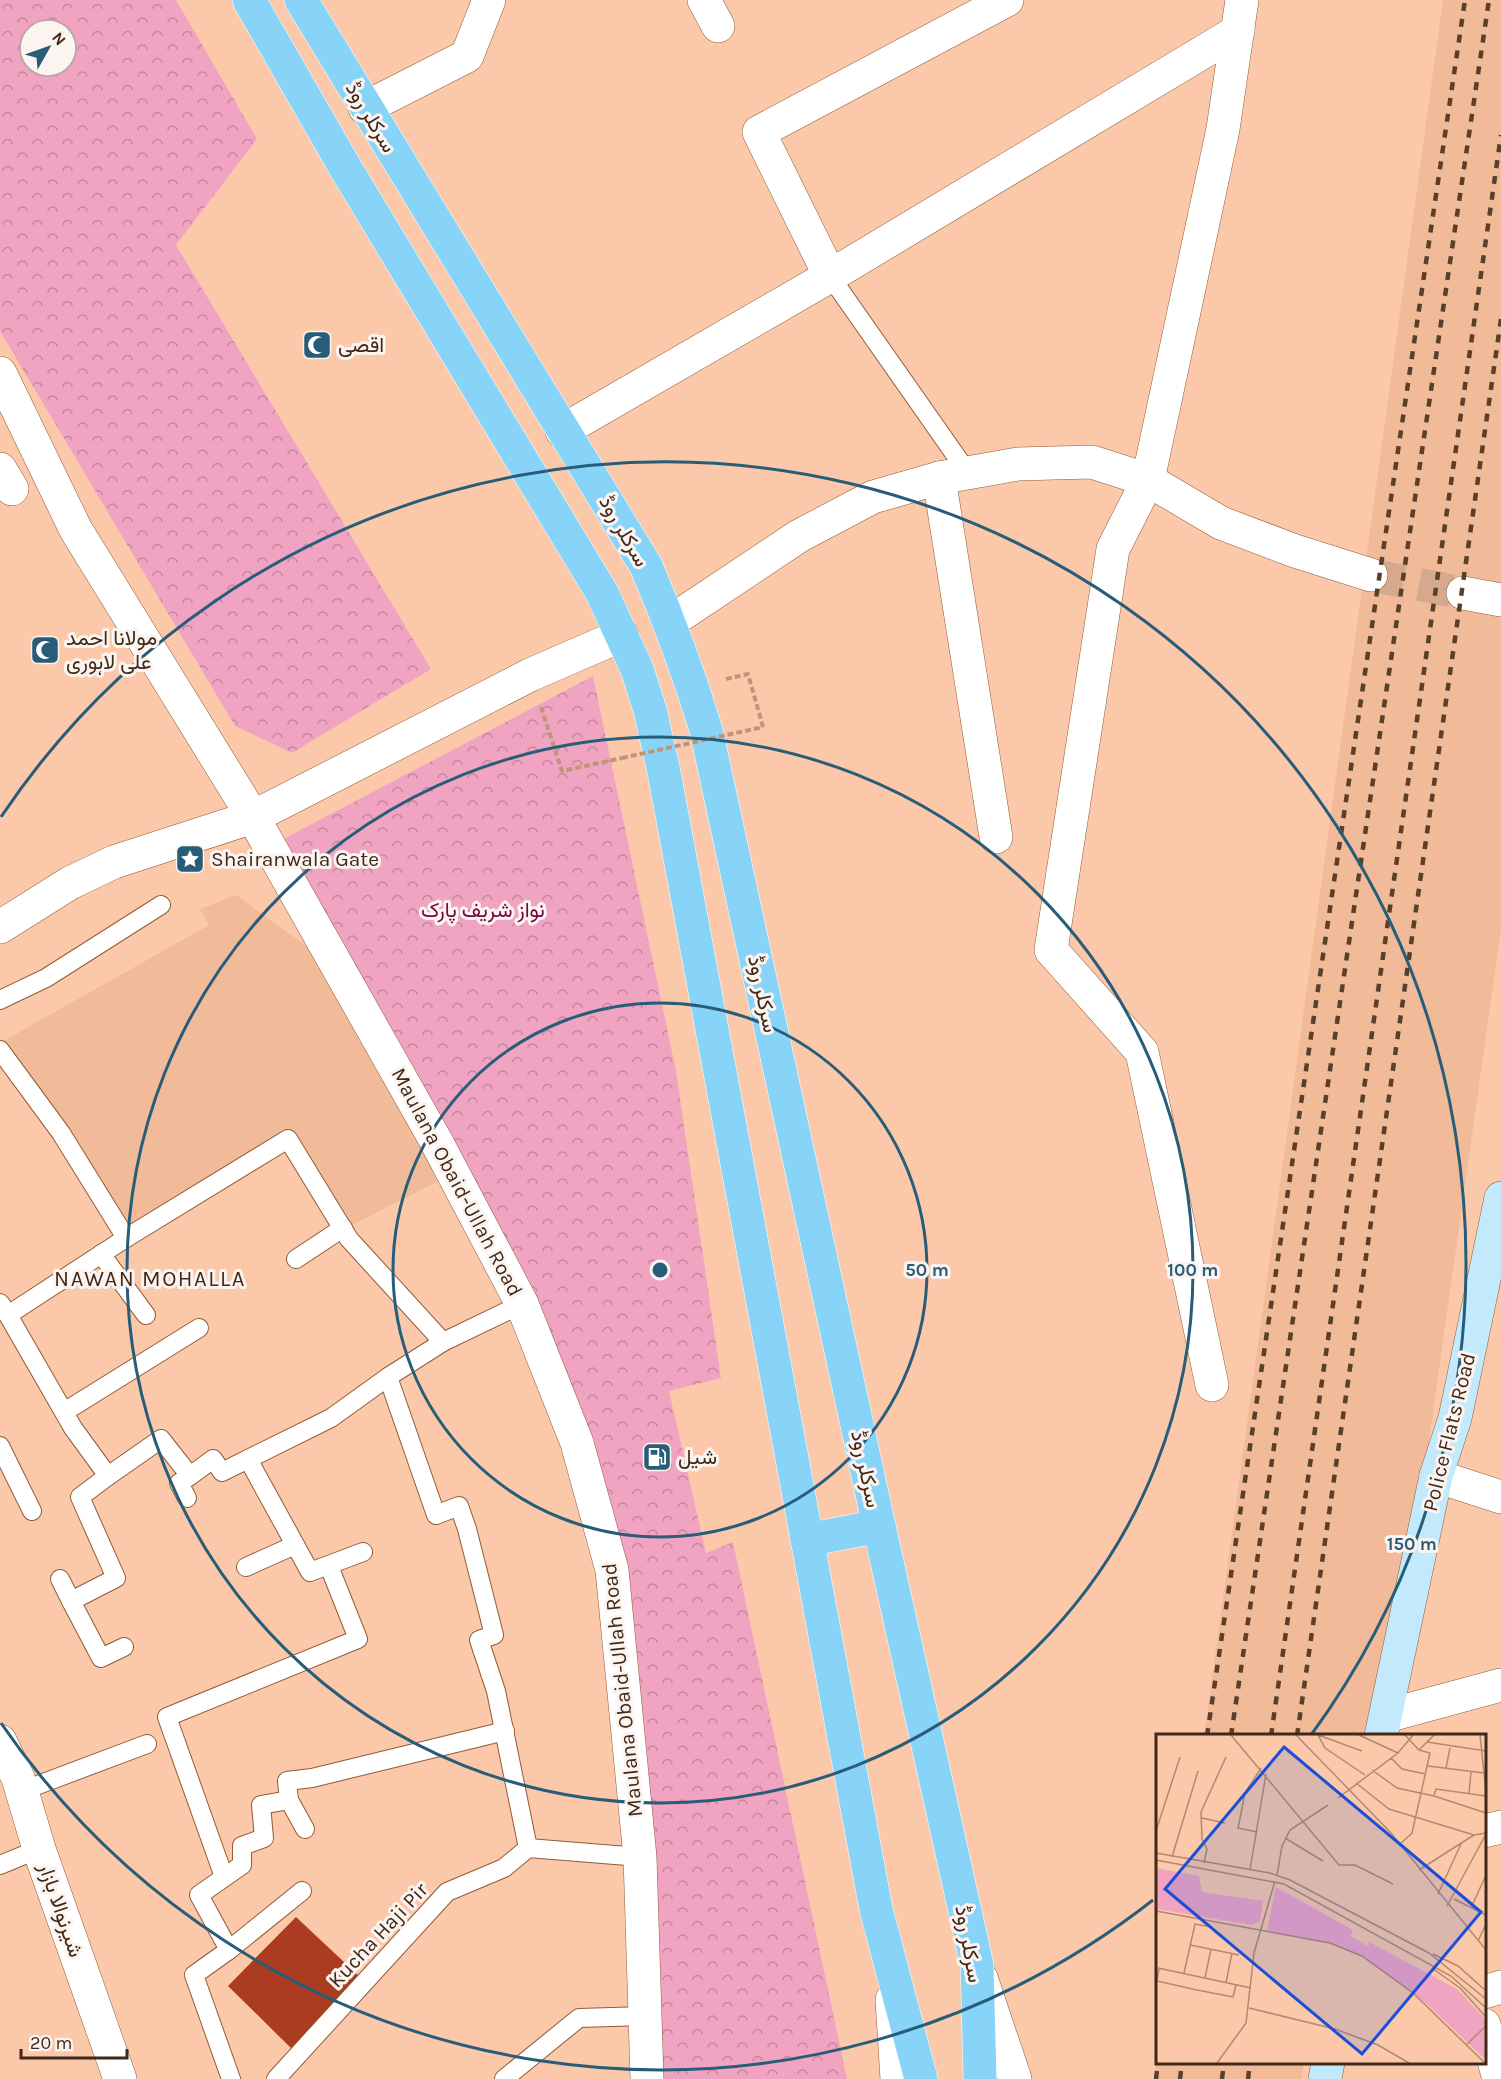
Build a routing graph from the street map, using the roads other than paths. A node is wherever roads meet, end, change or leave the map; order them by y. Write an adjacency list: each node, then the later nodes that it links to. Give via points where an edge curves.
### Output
1 (249, 0): 16 (main road, via 346,169 602,593)
2 (301, 0): 6 (main road, سرکلر روڈ)
3 (489, 0): 6 (street, via 467,56)
4 (1007, 0): 7 (street, via 759,132)
5 (1240, 15): 7 (street); 11 (street, via 1223,129)
6 (365, 108): 9 (main road, سرکلر روڈ)
7 (830, 276): 9 (street); 10 (lane)
8 (0, 373): 17 (street, Maulana Obaid-Ullah Road, via 76,530)
9 (562, 430): 15 (main road, سرکلر روڈ, via 646,566)
10 (953, 476): 11 (street, via 1018,464 1092,462); 15 (street, via 873,498 799,536); 18 (street)
11 (1148, 480): 12 (street, via 1221,523); 34 (street, via 1113,549 1051,950 1142,1052)
12 (1371, 575)
13 (1463, 593): 14 (street)
14 (1501, 600)
15 (670, 622): 44 (main road, سرکلر روڈ, via 706,730)
16 (622, 635): 17 (street, via 530,675); 45 (main road, via 650,710 664,772)
17 (253, 817): 20 (street, via 114,862 70,883); 28 (street, Maulana Obaid-Ullah Road, via 430,1131)
18 (996, 837)
19 (161, 905): 21 (lane, via 46,978)
20 (0, 927)
21 (0, 1000)
22 (0, 1050): 25 (lane, via 61,1133)
23 (1500, 1214): 40 (street, Police Flats Road, via 1455,1418)
24 (343, 1228): 25 (lane, via 288,1139); 27 (lane); 32 (lane)
25 (126, 1238): 26 (lane)
26 (101, 1254): 29 (lane); 30 (lane)
27 (296, 1259)
28 (522, 1304): 32 (lane); 65 (street, Maulana Obaid-Ullah Road, via 577,1443 612,1570)
29 (4, 1309): 35 (lane)
30 (146, 1315)
31 (199, 1328): 35 (lane)
32 (443, 1342): 33 (lane)
33 (388, 1377): 37 (lane, via 331,1418); 55 (lane, via 436,1515 459,1506 467,1529 494,1635 479,1640)
34 (1212, 1385)
35 (64, 1412): 38 (lane)
36 (0, 1446): 43 (lane)
37 (248, 1459): 39 (lane, via 222,1472 213,1459); 46 (lane)
38 (108, 1476): 39 (lane, via 161,1439); 51 (lane, via 80,1497 116,1578)
39 (190, 1476): 42 (lane, via 179,1483)
40 (1436, 1476): 41 (street); 54 (street, Police Flats Road)
41 (1501, 1497)
42 (187, 1498)
43 (32, 1511)
44 (879, 1526): 45 (main road); 71 (main road, سرکلر روڈ)
45 (807, 1539): 70 (main road, via 876,1909)
46 (295, 1545): 48 (lane, via 310,1572); 49 (lane)
47 (363, 1552): 48 (lane)
48 (329, 1566): 67 (lane, via 358,1639 167,1717)
49 (246, 1567)
50 (60, 1579): 51 (lane)
51 (71, 1601): 52 (lane, via 101,1658)
52 (124, 1647)
53 (1501, 1685): 54 (street)
54 (1384, 1726)
55 (505, 1731): 59 (lane, via 312,1778 287,1780); 64 (lane)
56 (0, 1741): 58 (street, شیرنوالا بازار)
57 (147, 1744): 58 (lane)
58 (22, 1791): 63 (street, شیرنوالا بازار)
59 (289, 1800): 61 (lane); 67 (lane, via 261,1804 264,1838 242,1845 242,1865)
60 (1501, 1827): 62 (street)
61 (305, 1829)
62 (1486, 1831)
63 (39, 1848): 66 (lane); 77 (street, شیرنوالا بازار)
64 (528, 1848): 65 (lane); 79 (lane, Kucha Haji Pir, via 504,1868 447,1892)
65 (640, 1857): 74 (street, Maulana Obaid-Ullah Road)
66 (0, 1865)
67 (224, 1877): 69 (lane, via 199,1895)
68 (302, 1891): 69 (lane)
69 (229, 1950): 78 (lane, via 194,1975)
70 (890, 1961): 82 (street); 83 (main road)
71 (977, 1965): 84 (main road, سرکلر روڈ); 85 (street)
72 (1501, 1987): 73 (street)
73 (1486, 1992)
74 (645, 2016): 80 (lane, via 579,2018); 81 (street, Maulana Obaid-Ullah Road)
75 (1486, 2029): 87 (street)
76 (1328, 2064): 86 (street)
77 (120, 2079)
78 (231, 2079)
79 (276, 2079)
80 (504, 2079)
81 (647, 2079)
82 (897, 2079)
83 (921, 2079)
84 (980, 2079)
85 (1015, 2079)
86 (1325, 2079)
87 (1499, 2079)

